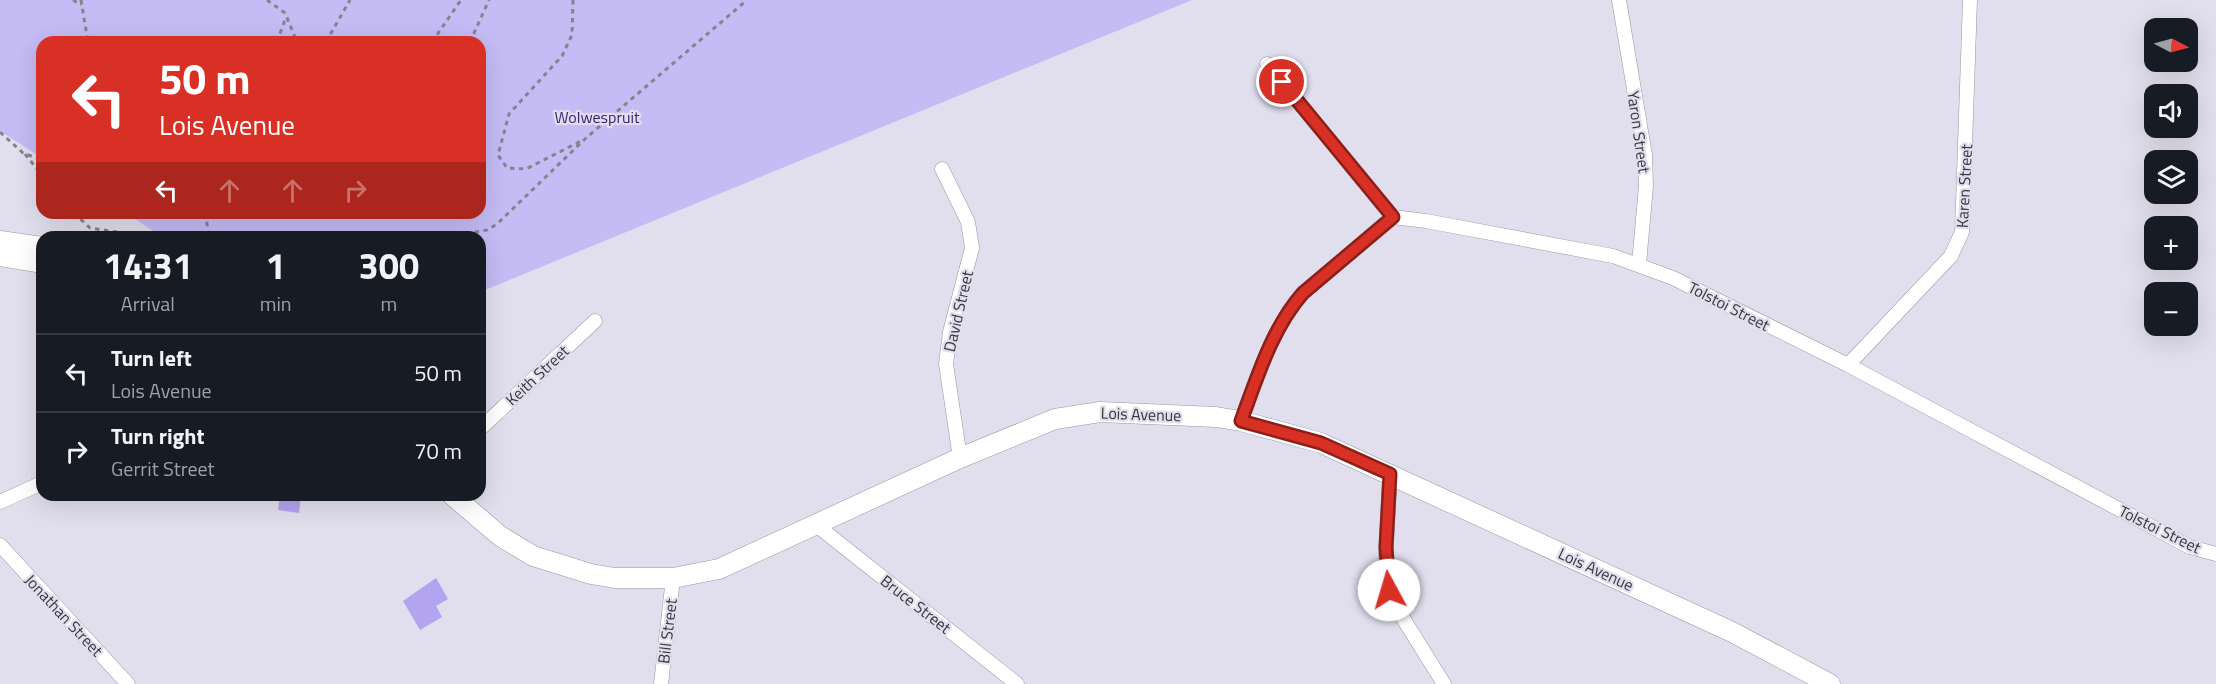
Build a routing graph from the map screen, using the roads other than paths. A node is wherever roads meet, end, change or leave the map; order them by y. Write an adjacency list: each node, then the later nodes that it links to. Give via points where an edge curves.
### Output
1 (1619, 0): 10 (street, Yaron Street, via 1645,156)
2 (1970, 0): 12 (street, Karen Street, via 1965,219 1958,245)
3 (1267, 64): 5 (street)
4 (942, 170): 15 (street, David Street, via 968,222 972,248 950,332 946,364)
5 (1393, 217): 10 (street, Tolstoi Street); 13 (street, via 1292,306)
6 (0, 241): 7 (street)
7 (36, 246)
8 (0, 256): 9 (street)
9 (36, 262)
10 (1639, 264): 12 (street, Tolstoi Street)
11 (595, 321): 14 (street, Keith Street)
12 (1848, 365): 22 (street, Tolstoi Street, via 2190,547)
13 (1241, 421): 15 (street, Lois Avenue, via 1138,412 1079,413 1030,428); 16 (street, Lois Avenue, via 1321,443)
14 (486, 423)
15 (960, 458): 20 (street, Lois Avenue)
16 (1390, 474): 27 (street, via 1385,569 1391,599); 28 (street, Lois Avenue, via 1721,627)
17 (36, 486): 19 (street)
18 (459, 501): 23 (street, Lois Avenue, via 500,536 533,556 615,578)
19 (0, 502)
20 (815, 524): 23 (street, Lois Avenue, via 719,569); 26 (street, Bruce Street)
21 (0, 545): 24 (street, Jonathan Street)
22 (2216, 554)
23 (673, 578): 25 (street, Bill Street)
24 (128, 684)
25 (661, 684)
26 (1017, 684)
27 (1444, 684)
28 (1830, 684)

